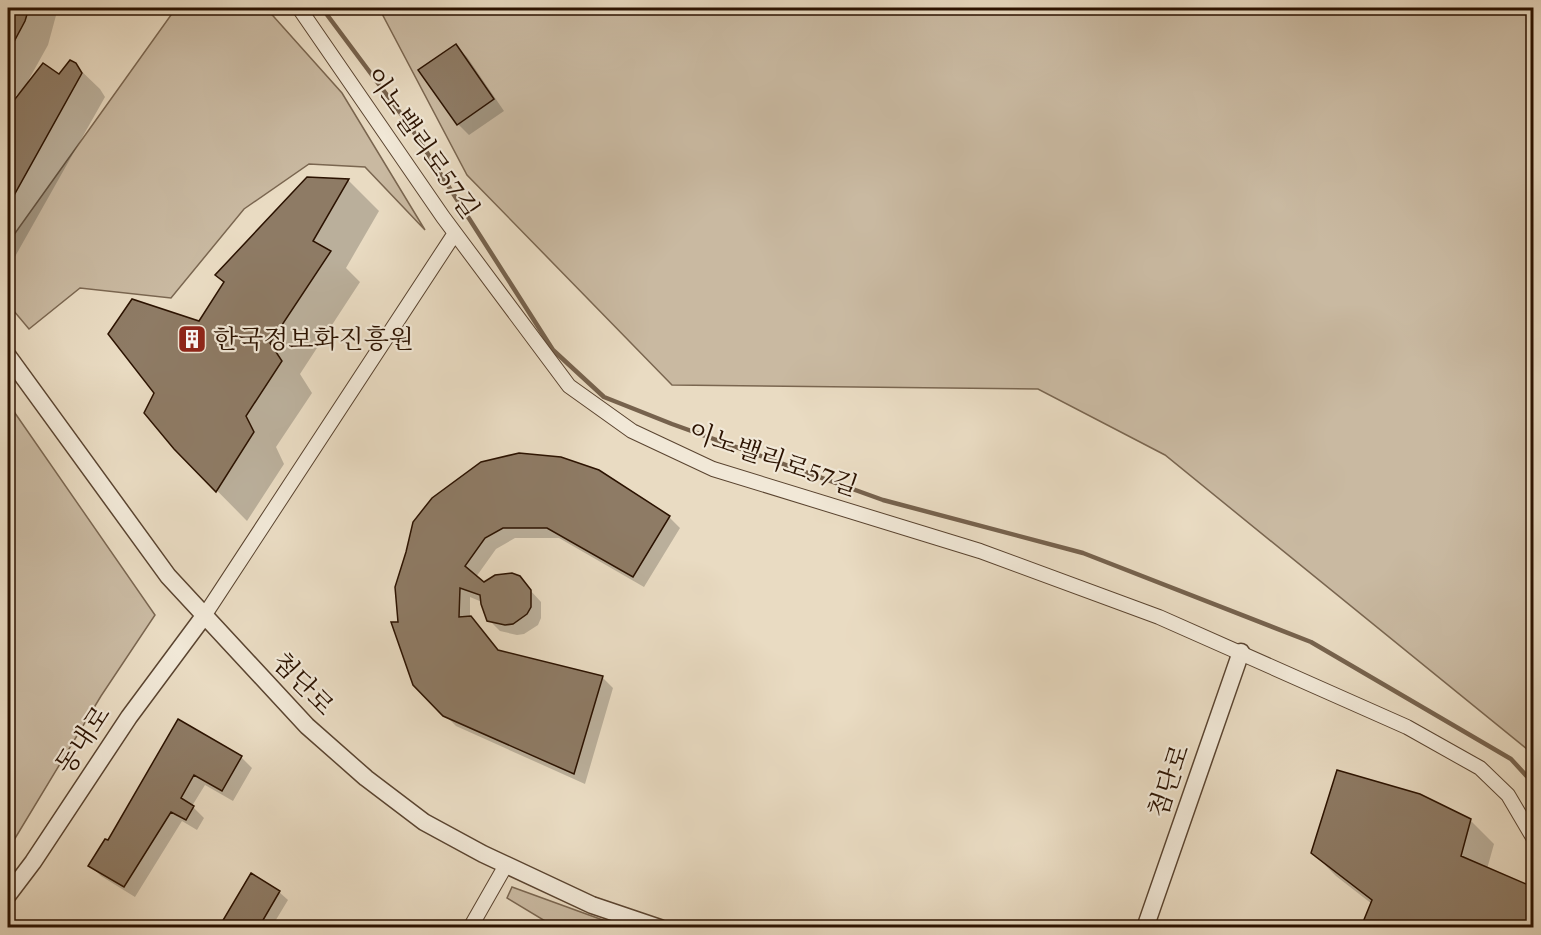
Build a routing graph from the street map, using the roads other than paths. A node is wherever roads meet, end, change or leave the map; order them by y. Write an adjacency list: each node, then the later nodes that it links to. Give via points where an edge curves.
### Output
1 (299, 8): 2 (street, 이노밸리로57길)
2 (455, 233): 4 (street); 5 (street, 이노밸리로57길, via 569,386 632,431 713,469 980,551 1160,617)
3 (8, 356): 4 (street, 첨단로, via 168,576)
4 (204, 616): 7 (street, 첨단로, via 307,726 366,778 424,822); 8 (street, 동내로, via 129,717)
5 (1241, 652): 6 (street, 이노밸리로57길, via 1407,727 1480,768 1508,795); 11 (street, 첨단로)
6 (1533, 839)
7 (506, 865): 9 (street); 10 (street, 첨단로, via 592,905)
8 (8, 895)
9 (470, 927)
10 (660, 927)
11 (1144, 927)

